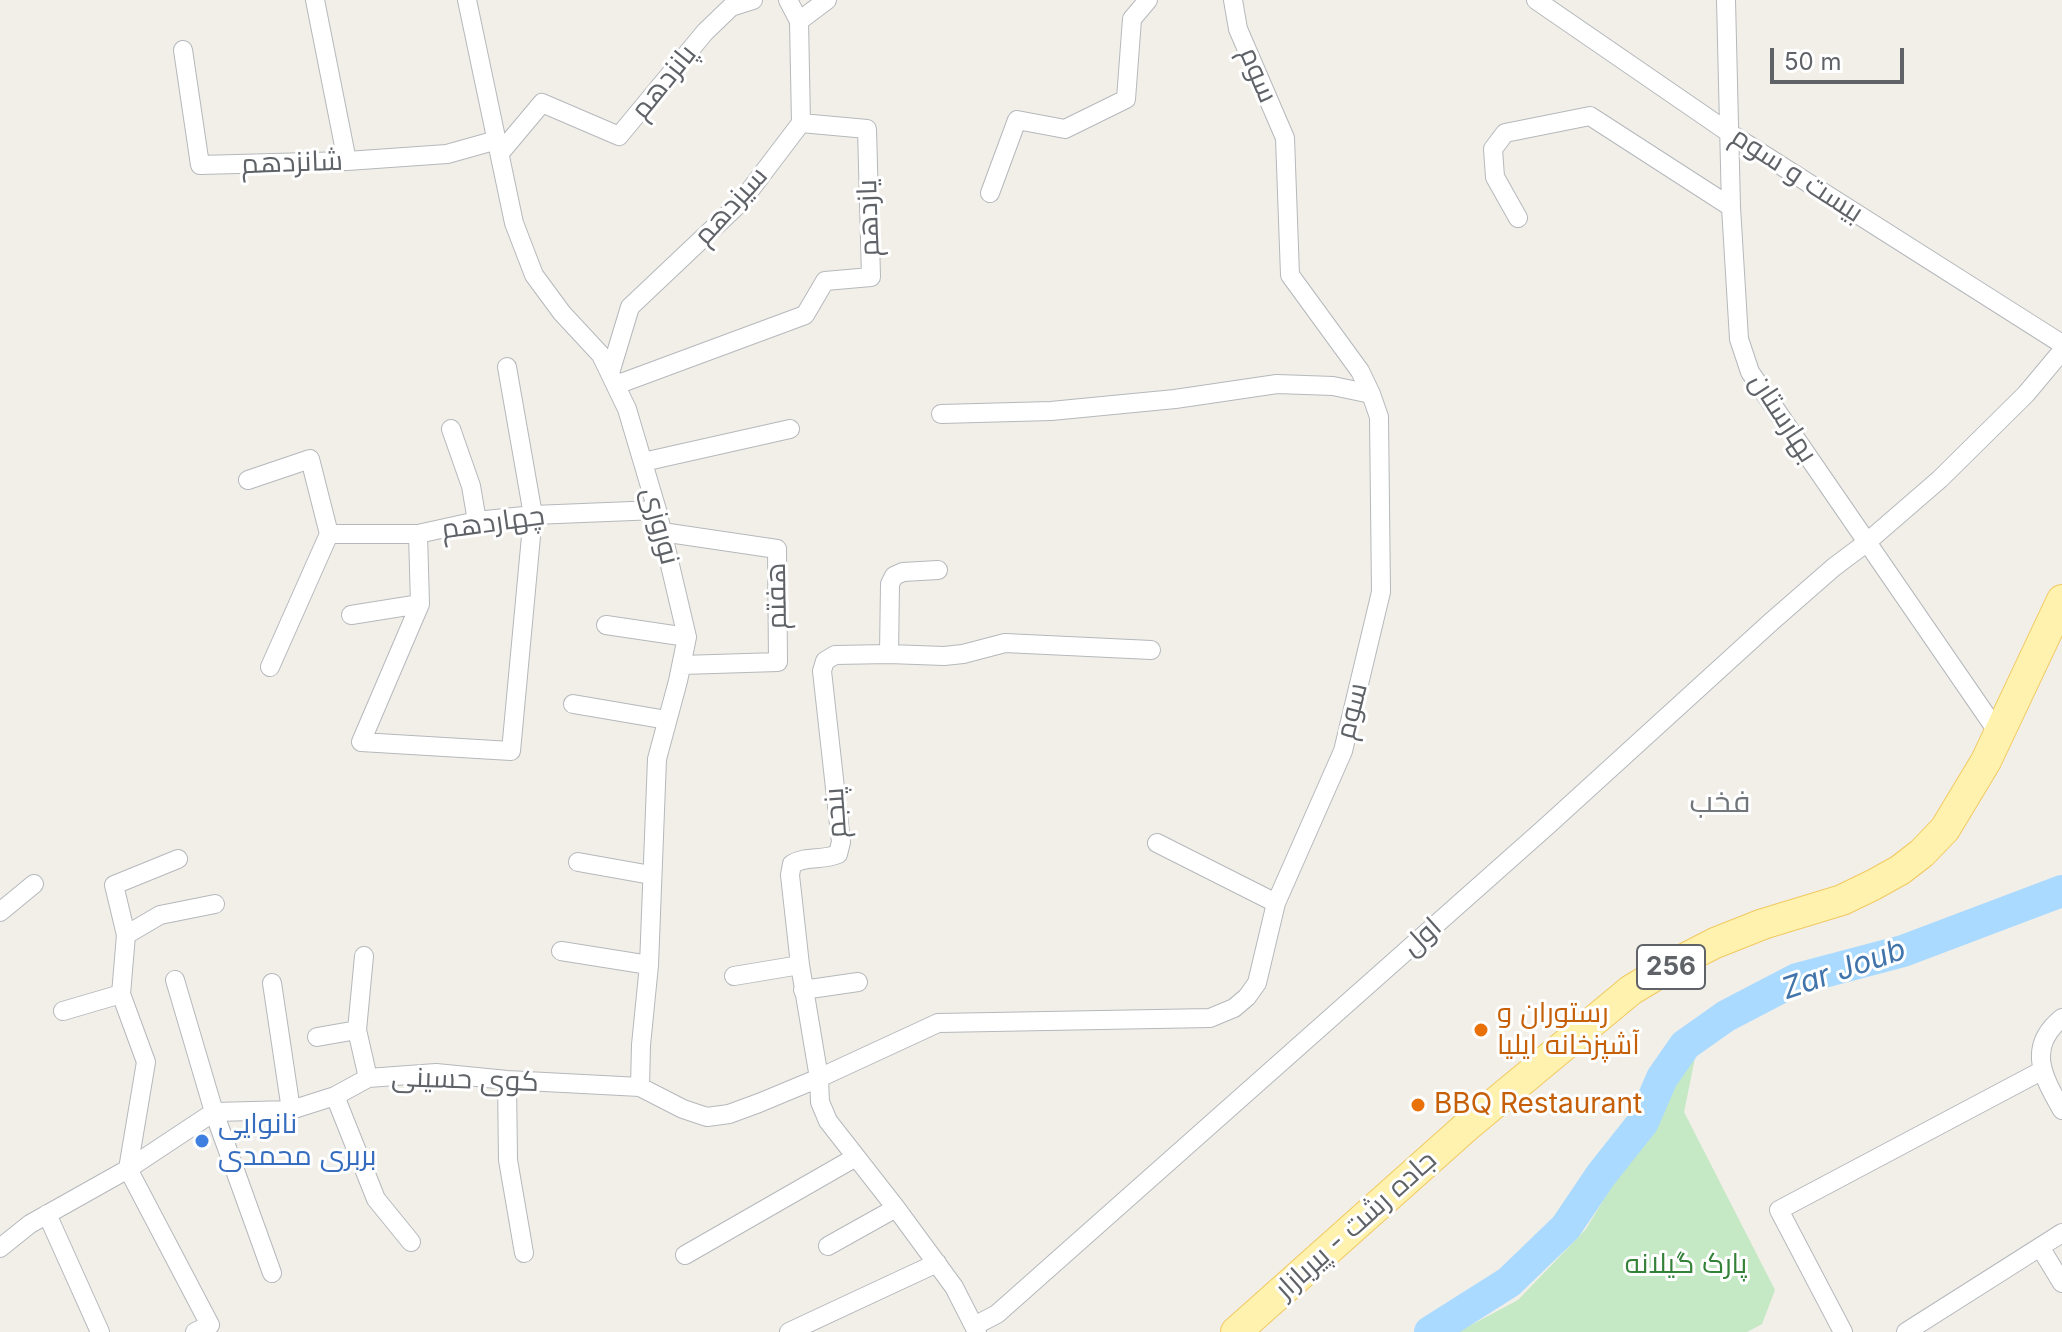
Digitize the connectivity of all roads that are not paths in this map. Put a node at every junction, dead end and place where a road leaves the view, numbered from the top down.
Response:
1 (315, 0) edge
2 (467, 0) edge
3 (753, 0) edge
4 (788, 0) edge
5 (827, 0) edge
6 (1148, 0) edge
7 (1536, 0) edge
8 (1726, 0) edge
9 (1230, 1) edge
10 (799, 21) junction
11 (183, 50) dead end
12 (801, 123) junction
13 (1728, 132) junction
14 (499, 147) junction
15 (347, 161) junction
16 (990, 193) dead end
17 (1731, 207) junction
18 (1518, 218) dead end
19 (2062, 344) edge
20 (2062, 351) edge
21 (507, 367) dead end
22 (613, 379) junction
23 (1371, 394) junction
24 (941, 414) dead end
25 (451, 429) dead end
26 (790, 429) dead end
27 (643, 462) junction
28 (248, 480) dead end
29 (657, 510) junction
30 (533, 515) junction
31 (477, 521) junction
32 (662, 532) junction
33 (329, 534) junction
34 (418, 534) junction
35 (1866, 543) junction
36 (938, 570) dead end
37 (2062, 600) edge
38 (420, 604) junction
39 (351, 615) dead end
40 (606, 625) dead end
41 (687, 637) junction
42 (1151, 650) dead end
43 (889, 654) junction
44 (682, 665) junction
45 (270, 667) dead end
46 (573, 704) dead end
47 (667, 720) junction
48 (1999, 734) junction
49 (1157, 843) dead end
50 (178, 859) dead end
51 (578, 862) dead end
52 (651, 875) junction
53 (34, 884) dead end
54 (1276, 903) junction
55 (215, 904) dead end
56 (0, 912) edge
57 (126, 935) junction
58 (561, 951) dead end
59 (364, 956) dead end
60 (649, 965) junction
61 (800, 965) junction
62 (734, 976) dead end
63 (175, 980) dead end
64 (858, 982) dead end
65 (272, 983) dead end
66 (803, 990) junction
67 (121, 994) junction
68 (63, 1011) dead end
69 (2062, 1018) edge
70 (357, 1030) junction
71 (317, 1037) dead end
72 (2043, 1070) junction
73 (368, 1078) junction
74 (819, 1078) junction
75 (507, 1080) junction
76 (640, 1087) junction
77 (335, 1096) junction
78 (291, 1110) junction
79 (2062, 1110) edge
80 (214, 1112) junction
81 (856, 1157) junction
82 (128, 1169) junction
83 (896, 1208) junction
84 (47, 1214) junction
85 (2062, 1233) edge
86 (411, 1242) dead end
87 (828, 1246) dead end
88 (2040, 1247) junction
89 (0, 1248) edge
90 (524, 1253) dead end
91 (685, 1255) dead end
92 (937, 1263) junction
93 (272, 1273) dead end
94 (2062, 1283) edge
95 (976, 1329) edge
96 (100, 1332) edge
97 (195, 1332) edge
98 (789, 1332) edge
99 (1236, 1332) edge
100 (1843, 1332) edge
101 (1906, 1332) edge

1 - 15 street
2 - 14 street, نوروزی
3 - 14 street, پانزدهم
4 - 10 street
5 - 10 street
6 - 16 street
7 - 13 street, بیست و سوم
8 - 13 street, بهارستان
9 - 23 street, سوم
10 - 12 street
11 - 15 street, شانزدهم
12 - 22 street, سیزدهم
12 - 22 street, یازدهم
13 - 17 street, بهارستان
13 - 19 street, بیست و سوم
14 - 15 street, شانزدهم
14 - 22 street, نوروزی
17 - 18 street
17 - 35 street, بهارستان
20 - 35 street, اول
21 - 30 street
22 - 27 street, نوروزی
23 - 24 street
23 - 54 street, سوم
25 - 31 street
26 - 27 street
27 - 29 street, نوروزی
28 - 33 street
29 - 30 street, چهاردهم
29 - 32 street, نوروزی
30 - 31 street, چهاردهم
30 - 38 street
31 - 34 street, چهاردهم
32 - 41 street, نوروزی
32 - 44 street, هفتم
33 - 34 street, چهاردهم
33 - 45 street
34 - 38 street
35 - 48 street, بهارستان
35 - 95 street, اول
36 - 43 street
37 - 48 main road, جاده رشت - پیربازار / 256
38 - 39 street
40 - 41 street
41 - 44 street, نوروزی
42 - 43 street
43 - 61 street, پنجم
44 - 47 street, نوروزی
46 - 47 street
47 - 52 street, نوروزی
48 - 99 main road, جاده رشت - پیربازار / 256
49 - 54 street
50 - 57 street
51 - 52 street
52 - 60 street, نوروزی
53 - 56 street
54 - 74 street, سوم
55 - 57 street
57 - 67 street
58 - 60 street
59 - 70 street
60 - 76 street, نوروزی
61 - 62 street
61 - 66 street, پنجم
63 - 80 street
64 - 66 street
65 - 78 street
66 - 74 street, پنجم
67 - 68 street
67 - 82 street
69 - 72 street
70 - 71 street
70 - 73 street
72 - 79 street
72 - 100 street
73 - 75 street, کوی حسینی
73 - 77 street, کوی حسینی
74 - 76 street, سوم
74 - 81 street
75 - 76 street, کوی حسینی
75 - 90 street
77 - 78 street, کوی حسینی
77 - 86 street
78 - 80 street, کوی حسینی
80 - 82 street
80 - 93 street
81 - 83 street
81 - 91 street
82 - 84 street
82 - 97 street
83 - 87 street
83 - 92 street
84 - 89 street
84 - 96 street
85 - 88 street
88 - 94 street
88 - 101 street
92 - 95 street
92 - 98 street

